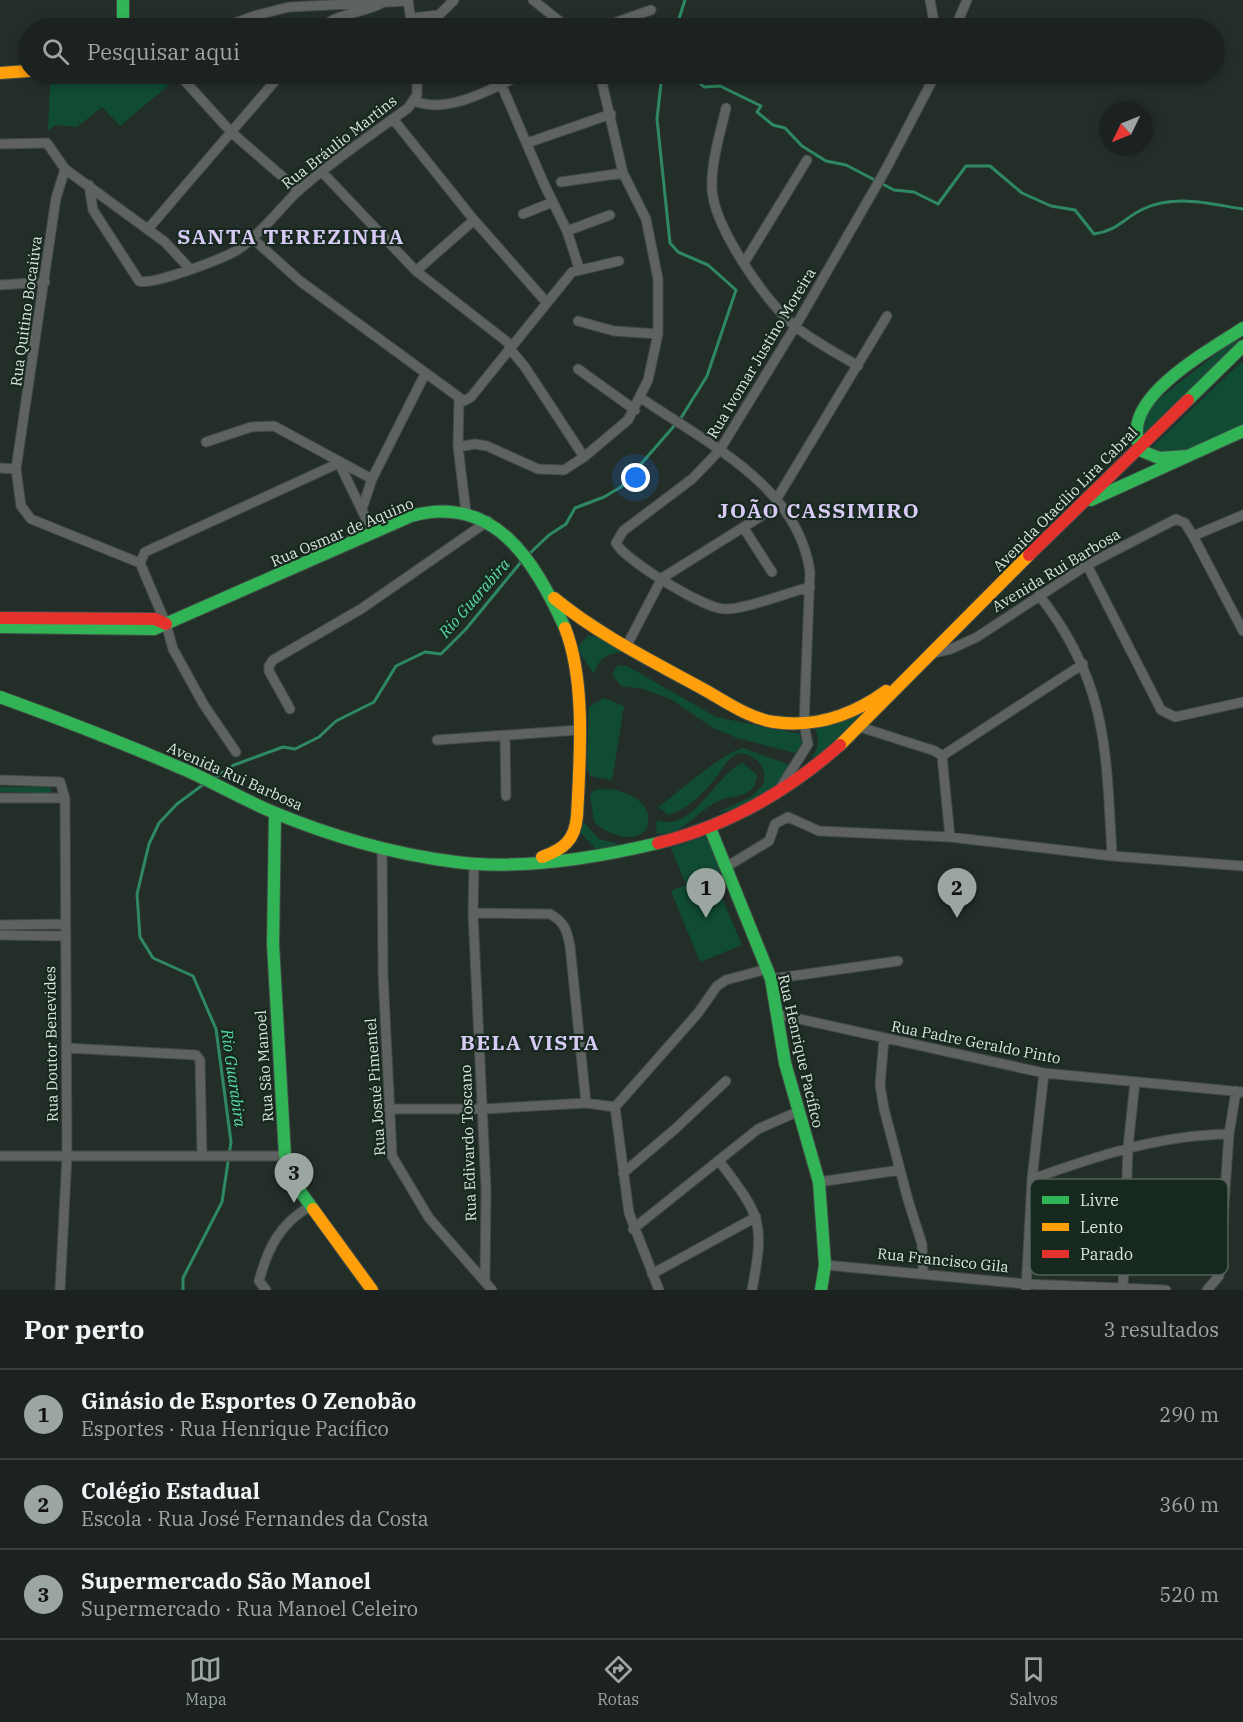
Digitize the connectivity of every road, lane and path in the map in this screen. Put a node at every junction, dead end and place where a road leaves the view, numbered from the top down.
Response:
1 (123, 0) edge
2 (454, 0) edge
3 (533, 0) edge
4 (930, 0) edge
5 (967, 0) edge
6 (408, 1) edge
7 (384, 2) junction
8 (651, 10) dead end
9 (123, 18) edge
10 (252, 18) edge
11 (340, 18) edge
12 (410, 18) edge
13 (428, 18) edge
14 (556, 18) edge
15 (628, 18) edge
16 (933, 18) edge
17 (959, 18) edge
18 (18, 72) edge
19 (0, 73) edge
20 (188, 84) edge
21 (272, 84) edge
22 (417, 84) edge
23 (501, 84) joint
24 (603, 84) edge
25 (928, 84) edge
26 (415, 101) junction
27 (726, 108) dead end
28 (611, 114) junction
29 (393, 119) junction
30 (231, 132) junction
31 (527, 143) junction
32 (0, 144) edge
33 (807, 160) dead end
34 (65, 169) junction
35 (322, 172) junction
36 (623, 173) junction
37 (561, 182) dead end
38 (89, 185) junction
39 (299, 191) junction
40 (553, 202) junction
41 (522, 214) dead end
42 (610, 215) dead end
43 (474, 220) junction
44 (148, 229) junction
45 (567, 231) junction
46 (251, 237) junction
47 (619, 261) dead end
48 (744, 263) junction
49 (189, 268) junction
50 (579, 268) junction
51 (416, 271) junction
52 (45, 282) junction
53 (0, 285) edge
54 (547, 303) junction
55 (887, 316) dead end
56 (579, 321) dead end
57 (795, 327) junction
58 (1243, 328) edge
59 (658, 334) junction
60 (1243, 346) edge
61 (510, 347) junction
62 (1238, 358) edge
63 (858, 366) junction
64 (578, 369) dead end
65 (425, 374) junction
66 (641, 398) junction
67 (461, 400) junction
68 (635, 410) junction
69 (1243, 431) edge
70 (206, 442) dead end
71 (458, 447) junction
72 (1139, 447) junction
73 (719, 452) junction
74 (1188, 456) junction
75 (584, 457) junction
76 (339, 463) junction
77 (0, 468) edge
78 (16, 469) junction
79 (372, 479) junction
80 (778, 502) junction
81 (1083, 503) junction
82 (362, 509) junction
83 (466, 512) junction
84 (1243, 515) edge
85 (488, 521) junction
86 (743, 527) junction
87 (373, 533) junction
88 (1193, 536) junction
89 (140, 563) junction
90 (1087, 565) junction
91 (772, 572) dead end
92 (662, 578) junction
93 (543, 585) junction
94 (810, 587) junction
95 (1039, 595) junction
96 (0, 618) edge
97 (166, 624) junction
98 (590, 626) junction
99 (0, 627) edge
100 (1243, 631) edge
101 (570, 640) junction
102 (626, 648) junction
103 (929, 654) junction
104 (1083, 664) junction
105 (909, 673) junction
106 (0, 697) edge
107 (1243, 702) edge
108 (290, 709) dead end
109 (804, 724) junction
110 (860, 727) junction
111 (579, 730) junction
112 (505, 737) junction
113 (437, 740) dead end
114 (237, 753) dead end
115 (942, 756) junction
116 (0, 780) edge
117 (778, 792) junction
118 (506, 796) dead end
119 (0, 798) edge
120 (65, 798) junction
121 (275, 813) junction
122 (710, 828) junction
123 (950, 837) junction
124 (382, 848) junction
125 (1112, 856) junction
126 (529, 862) junction
127 (474, 863) junction
128 (1243, 866) edge
129 (726, 867) junction
130 (473, 913) junction
131 (64, 924) junction
132 (0, 925) edge
133 (0, 935) edge
134 (64, 936) junction
135 (898, 961) dead end
136 (769, 974) junction
137 (777, 1014) junction
138 (884, 1040) junction
139 (67, 1048) junction
140 (1044, 1073) junction
141 (726, 1081) dead end
142 (1135, 1082) junction
143 (1240, 1091) edge
144 (586, 1104) junction
145 (615, 1107) junction
146 (389, 1109) junction
147 (484, 1109) junction
148 (797, 1112) junction
149 (1229, 1134) junction
150 (1128, 1147) junction
151 (202, 1155) junction
152 (0, 1156) edge
153 (67, 1156) junction
154 (285, 1156) junction
155 (720, 1162) junction
156 (900, 1170) junction
157 (623, 1173) junction
158 (1032, 1179) joint
159 (1127, 1179) edge
160 (1226, 1179) edge
161 (819, 1182) junction
162 (310, 1206) junction
163 (1030, 1215) edge
164 (756, 1217) junction
165 (633, 1229) junction
166 (825, 1265) junction
167 (922, 1273) junction
168 (652, 1274) junction
169 (1123, 1275) edge
170 (1219, 1275) edge
171 (485, 1279) junction
172 (257, 1285) edge
173 (1026, 1287) edge
174 (1123, 1287) junction
175 (60, 1290) edge
176 (266, 1290) edge
177 (372, 1290) edge
178 (492, 1290) edge
179 (659, 1290) edge
180 (752, 1290) edge
181 (821, 1290) edge
182 (1166, 1290) edge
183 (1207, 1290) edge

1 - 9 main road
2 - 13 street
3 - 14 street
4 - 16 street
5 - 17 street
6 - 7 street
6 - 12 street
7 - 10 street
7 - 11 street
8 - 15 street
18 - 19 main road
20 - 30 street
21 - 30 street
22 - 26 street
23 - 26 street, Rua Bráulio Martins
23 - 31 street
24 - 28 street
25 - 57 street, Rua Ivomar Justino Moreira
26 - 29 street, Rua Bráulio Martins
27 - 48 street
28 - 31 street
28 - 36 street
29 - 35 street, Rua Bráulio Martins
29 - 43 street
30 - 39 street
30 - 44 street
31 - 40 street
32 - 34 street
33 - 48 street
34 - 38 street
34 - 52 street, Rua Quitino Bocaiúva
35 - 39 street, Rua Bráulio Martins
35 - 51 street
36 - 37 street
36 - 59 street
38 - 44 street
38 - 49 street, Rua Bráulio Martins
39 - 46 street, Rua Bráulio Martins
40 - 41 street
40 - 45 street
42 - 45 street
43 - 51 street
43 - 54 street
44 - 49 street
45 - 50 street
46 - 49 street, Rua Bráulio Martins
46 - 65 street
47 - 50 street
48 - 57 street
50 - 54 street
51 - 61 street
52 - 53 street
52 - 78 street, Rua Quitino Bocaiúva
54 - 61 street
55 - 63 street
56 - 59 street
57 - 63 street
57 - 73 street, Rua Ivomar Justino Moreira
58 - 72 main road
59 - 66 street
60 - 62 main road, Avenida Otacílio Lira Cabral
61 - 67 street
61 - 75 street
62 - 72 main road, Avenida Otacílio Lira Cabral
63 - 80 street
64 - 68 street
65 - 67 street
65 - 79 street
66 - 68 street
66 - 73 street
67 - 71 street
68 - 75 street
69 - 74 main road
70 - 76 street
71 - 75 street
71 - 83 street
72 - 74 main road
72 - 81 main road, Avenida Otacílio Lira Cabral
73 - 80 street
73 - 92 street, Rua Ivomar Justino Moreira
74 - 81 main road
76 - 79 street
76 - 82 street
76 - 89 street
77 - 78 street
78 - 89 street, Rua Quitino Bocaiúva
79 - 82 street
80 - 86 street
80 - 94 street
81 - 103 main road, Avenida Otacílio Lira Cabral
82 - 87 street
83 - 85 main road, Rua Osmar de Aquino
83 - 87 main road, Rua Osmar de Aquino
84 - 88 street
85 - 93 main road, Rua Osmar de Aquino
85 - 108 street
86 - 91 street
86 - 92 street
87 - 97 main road, Rua Osmar de Aquino
88 - 90 street, Avenida Rui Barbosa
88 - 100 street
89 - 97 street
90 - 95 street, Avenida Rui Barbosa
90 - 107 street
92 - 94 street
92 - 102 street
93 - 98 main road, Rua Osmar de Aquino
93 - 101 main road, Rua Osmar de Aquino
94 - 109 street
95 - 103 street, Avenida Rui Barbosa
95 - 104 street
96 - 97 main road
97 - 99 main road, Rua Osmar de Aquino
97 - 114 street
98 - 101 main road
98 - 102 main road, Rua Osmar de Aquino
101 - 111 main road, Rua Osmar de Aquino
102 - 109 main road, Rua Osmar de Aquino
103 - 105 main road, Avenida Otacílio Lira Cabral
104 - 115 street
104 - 125 street
105 - 109 main road, Avenida Otacílio Lira Cabral
105 - 110 main road, Avenida Otacílio Lira Cabral
106 - 121 main road, Avenida Rui Barbosa
109 - 117 street
110 - 115 street
110 - 117 main road, Avenida Rui Barbosa
111 - 112 street
111 - 126 main road, Rua Osmar de Aquino
112 - 113 street
112 - 118 street
115 - 123 street
116 - 120 street
117 - 122 main road, Avenida Rui Barbosa
119 - 120 street
120 - 131 street, Rua Doutor Benevides
121 - 124 main road, Avenida Rui Barbosa
121 - 154 main road, Rua São Manoel
122 - 126 main road, Avenida Rui Barbosa
122 - 129 main road, Rua Henrique Pacífico
123 - 125 street
123 - 129 street
124 - 127 main road, Avenida Rui Barbosa
124 - 146 street, Rua Josué Pimentel
125 - 128 street
126 - 127 main road, Avenida Rui Barbosa
127 - 130 street, Rua Edivardo Toscano
129 - 136 main road, Rua Henrique Pacífico
130 - 144 street
130 - 147 street, Rua Edivardo Toscano
131 - 132 street
131 - 134 street, Rua Doutor Benevides
133 - 134 street
134 - 139 street, Rua Doutor Benevides
135 - 136 street
136 - 137 main road, Rua Henrique Pacífico
136 - 145 street
137 - 138 street, Rua Padre Geraldo Pinto
137 - 148 main road, Rua Henrique Pacífico
138 - 140 street, Rua Padre Geraldo Pinto
138 - 156 street
139 - 151 street
139 - 153 street, Rua Doutor Benevides
140 - 142 street, Rua Padre Geraldo Pinto
140 - 158 street
141 - 157 street
142 - 143 street, Rua Padre Geraldo Pinto
142 - 150 street
143 - 149 street
144 - 145 street
144 - 147 street
145 - 157 street
146 - 147 street
146 - 171 street, Rua Josué Pimentel
147 - 171 street, Rua Edivardo Toscano
148 - 155 street
148 - 161 main road, Rua Henrique Pacífico
149 - 150 street
149 - 160 street
150 - 158 street
150 - 159 street
151 - 153 street
151 - 154 street
152 - 153 street
153 - 175 street, Rua Doutor Benevides
154 - 162 main road, Rua São Manoel
155 - 164 street
155 - 165 street
156 - 161 street
156 - 167 street
157 - 165 street
161 - 166 main road, Rua Henrique Pacífico
162 - 172 street
162 - 177 main road, Rua São Manoel
163 - 173 street
164 - 168 street
164 - 180 street
165 - 168 street
166 - 167 street, Rua Francisco Gila
166 - 181 main road, Rua Henrique Pacífico
167 - 173 street, Rua Francisco Gila
168 - 179 street
169 - 174 street
170 - 183 street
171 - 178 street, Rua Josué Pimentel
172 - 176 street
173 - 174 street, Rua Francisco Gila
174 - 182 street, Rua Francisco Gila

